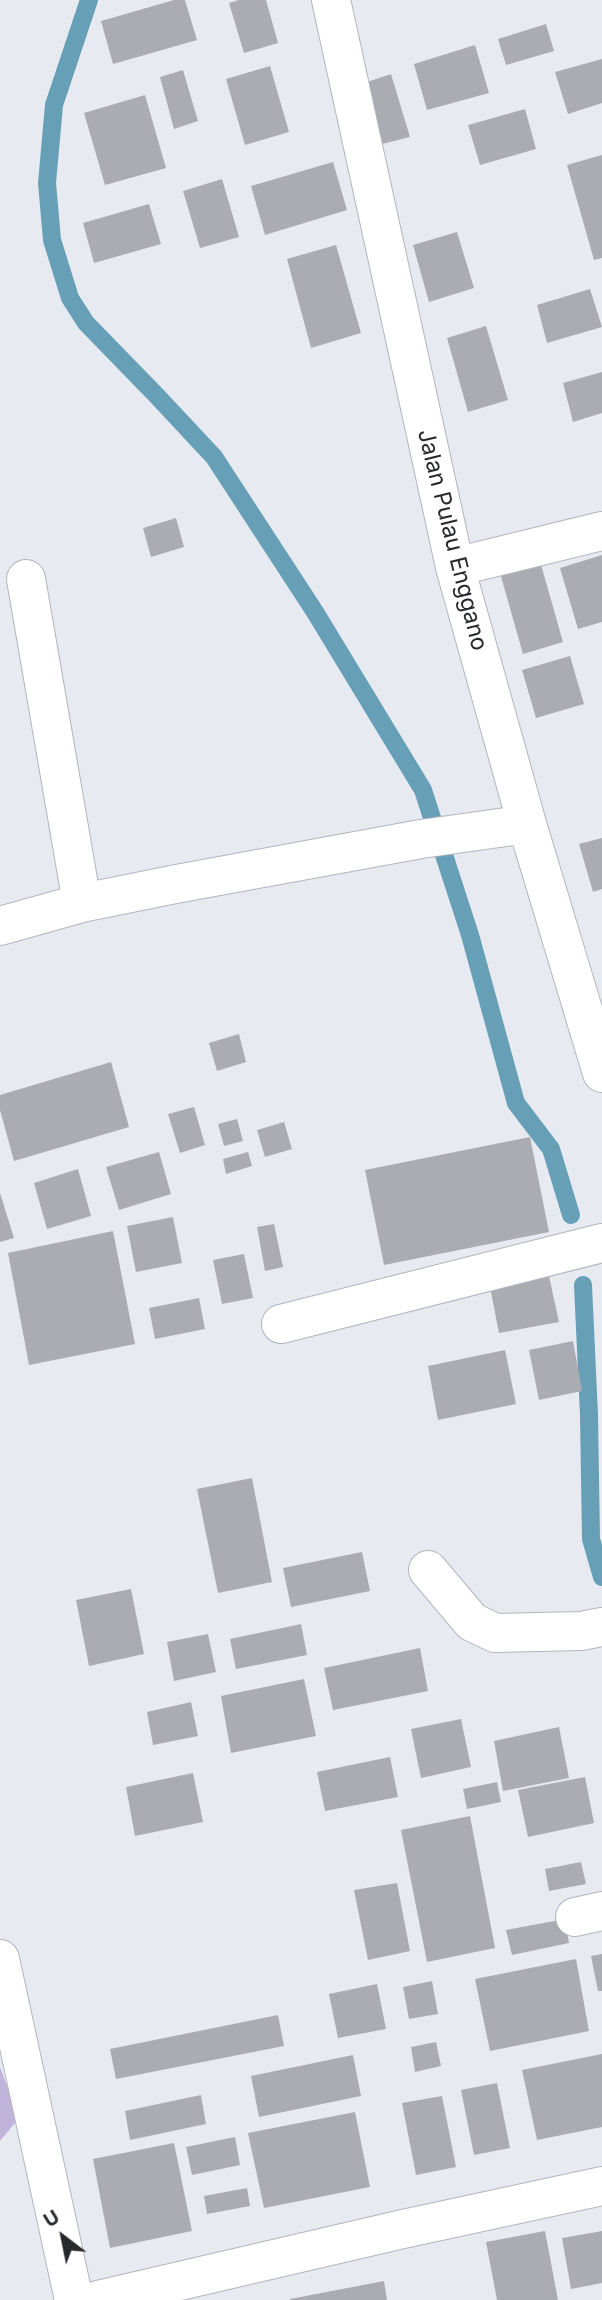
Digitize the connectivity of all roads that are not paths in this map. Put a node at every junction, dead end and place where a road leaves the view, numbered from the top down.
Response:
1 (331, 0) edge
2 (602, 531) edge
3 (455, 566) junction
4 (26, 579) dead end
5 (527, 824) junction
6 (82, 903) junction
7 (0, 926) edge
8 (602, 1073) edge
9 (602, 1243) edge
10 (281, 1324) dead end
11 (428, 1570) dead end
12 (592, 1629) edge
13 (0, 1959) edge
14 (602, 2186) edge
15 (230, 2286) edge
16 (74, 2300) edge
17 (98, 2300) edge

1 - 3 street, Jalan Pulau Enggano
2 - 3 street
3 - 5 street, Jalan Pulau Enggano
4 - 6 street
5 - 6 street
5 - 8 street, Jalan Pulau Enggano
6 - 7 street
9 - 10 street
11 - 12 street
13 - 16 street
14 - 15 street
15 - 17 street

